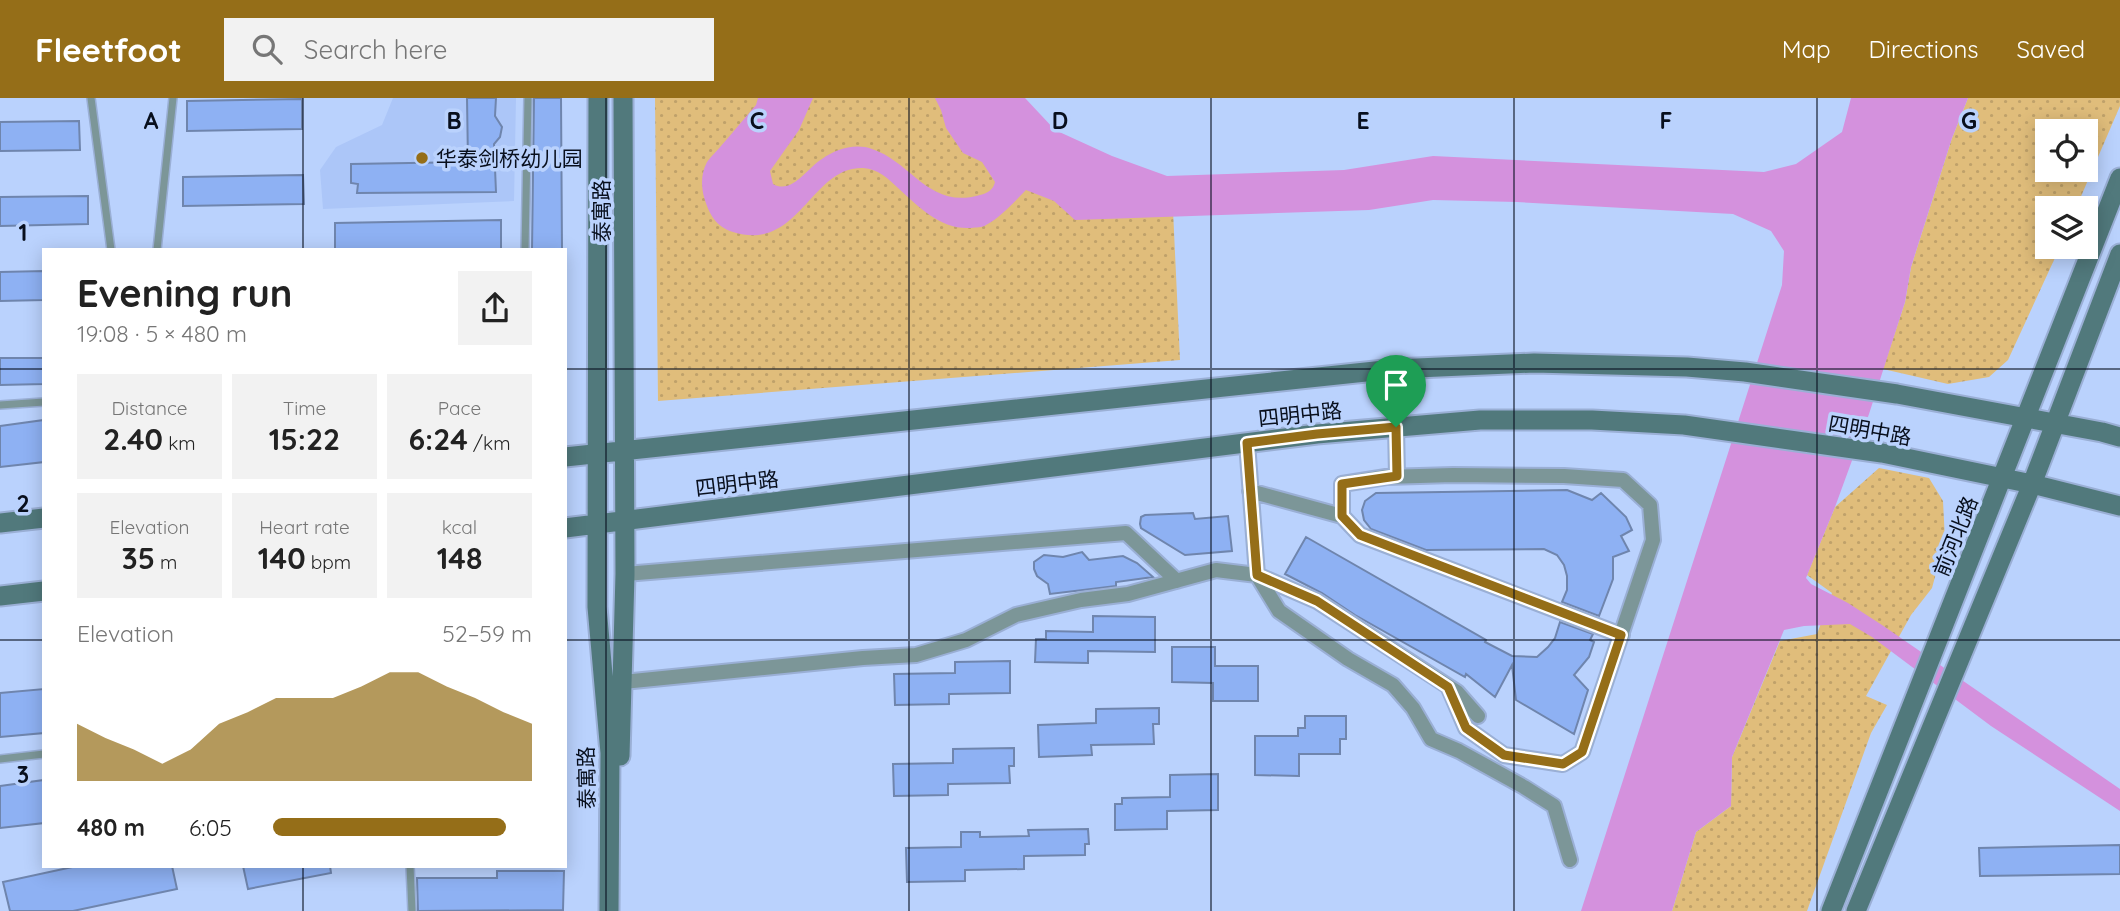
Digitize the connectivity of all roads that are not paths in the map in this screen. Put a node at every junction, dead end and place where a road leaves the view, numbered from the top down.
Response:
1 (91, 98) edge
2 (173, 98) edge
3 (528, 98) edge
4 (597, 98) edge
5 (624, 98) edge
6 (2120, 178) edge
7 (111, 248) edge
8 (157, 248) edge
9 (524, 248) edge
10 (2120, 254) edge
11 (42, 402) edge
12 (0, 405) edge
13 (2025, 419) junction
14 (2055, 424) junction
15 (1396, 427) junction
16 (2120, 437) edge
17 (1247, 443) junction
18 (625, 450) junction
19 (596, 453) junction
20 (567, 457) edge
21 (1397, 476) junction
22 (2002, 478) junction
23 (2032, 484) junction
24 (1250, 491) junction
25 (2120, 506) edge
26 (1342, 516) junction
27 (42, 518) edge
28 (625, 520) junction
29 (0, 523) edge
30 (596, 525) junction
31 (567, 528) edge
32 (625, 575) junction
33 (1257, 575) junction
34 (1177, 581) junction
35 (42, 591) edge
36 (0, 596) edge
37 (1622, 635) junction
38 (623, 682) junction
39 (1448, 687) junction
40 (1478, 716) dead end
41 (42, 754) edge
42 (0, 759) edge
43 (1570, 860) dead end
44 (410, 868) edge
45 (412, 911) edge
46 (609, 911) edge
47 (620, 911) edge
48 (1831, 911) edge
49 (1856, 911) edge

1 - 7 lane
2 - 8 lane
3 - 9 lane
4 - 19 main road, 泰寓路
5 - 18 main road, 泰寓路
6 - 13 main road, 前河北路
10 - 14 main road
11 - 12 lane
13 - 14 main road, 四明中路
13 - 18 main road, 四明中路
13 - 22 main road, 前河北路
14 - 16 main road, 四明中路
14 - 23 main road
15 - 17 main road, 四明中路
15 - 21 street
15 - 22 main road, 四明中路
17 - 24 street
17 - 28 main road, 四明中路
18 - 19 main road, 四明中路
18 - 28 main road, 泰寓路
19 - 20 main road, 四明中路
19 - 30 main road, 泰寓路
21 - 26 street
21 - 37 street
22 - 23 main road, 四明中路
22 - 48 main road, 前河北路
23 - 25 main road, 四明中路
23 - 49 main road
24 - 26 street
24 - 33 street
26 - 37 street
27 - 29 main road
28 - 30 main road, 四明中路
28 - 32 main road, 泰寓路
30 - 31 main road, 四明中路
30 - 46 main road, 泰寓路
32 - 34 street
32 - 38 main road, 泰寓路
33 - 34 street
33 - 39 street
33 - 43 street
34 - 38 street
35 - 36 main road
37 - 39 street
38 - 47 main road, 泰寓路
39 - 40 street
41 - 42 lane
44 - 45 lane

